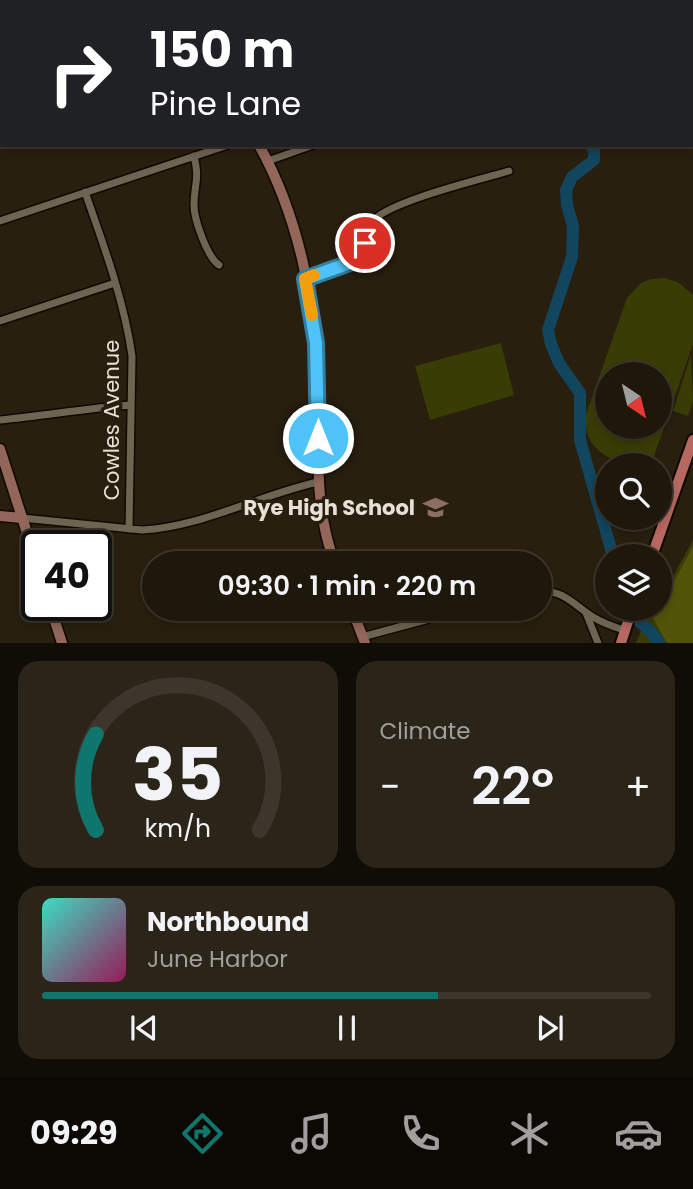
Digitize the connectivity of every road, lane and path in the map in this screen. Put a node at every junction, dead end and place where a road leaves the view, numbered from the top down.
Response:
1 (222, 147) edge
2 (260, 147) edge
3 (307, 147) edge
4 (194, 156) junction
5 (268, 161) junction
6 (509, 171) dead end
7 (85, 192) junction
8 (0, 221) edge
9 (219, 265) dead end
10 (305, 279) junction
11 (115, 283) junction
12 (0, 321) edge
13 (131, 405) junction
14 (0, 420) edge
15 (693, 440) edge
16 (0, 449) edge
17 (318, 482) junction
18 (0, 516) edge
19 (22, 518) junction
20 (129, 529) junction
21 (26, 530) edge
22 (656, 544) edge
23 (331, 551) edge
24 (552, 592) edge
25 (586, 612) junction
26 (55, 621) edge
27 (357, 621) edge
28 (427, 621) edge
29 (627, 621) edge
30 (624, 630) junction
31 (364, 640) edge
32 (62, 643) edge
33 (598, 643) edge
34 (621, 643) edge

1 - 4 street
2 - 5 street
3 - 5 street
4 - 7 street
4 - 9 street
5 - 10 street
6 - 10 street
7 - 8 street
7 - 11 street, Cowles Avenue
10 - 17 street
11 - 12 street
11 - 13 street, Cowles Avenue
13 - 14 street
13 - 20 street, Cowles Avenue
15 - 22 main road
16 - 19 street
17 - 20 street
17 - 23 street
18 - 19 street
19 - 20 street
19 - 21 street
24 - 25 street
25 - 30 street
25 - 33 street
26 - 32 street
27 - 31 street
28 - 31 street
29 - 30 main road
30 - 34 main road

